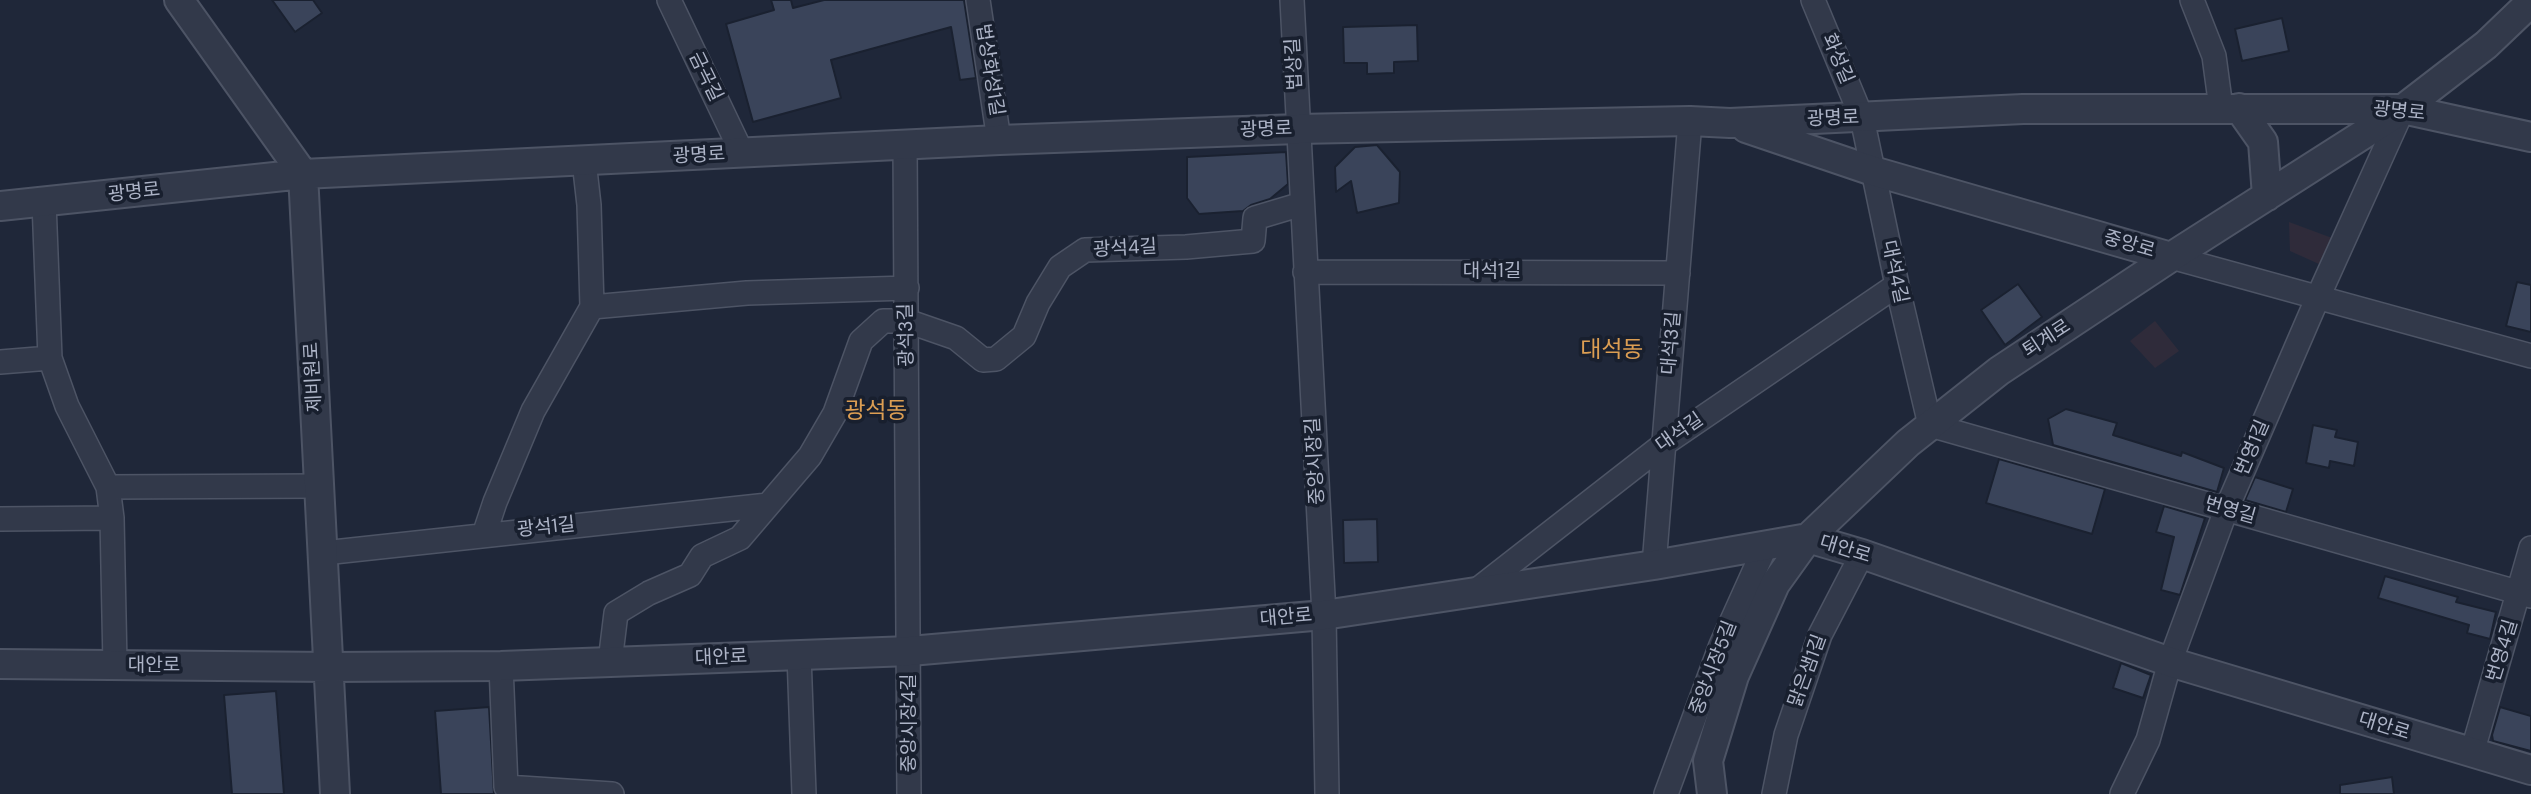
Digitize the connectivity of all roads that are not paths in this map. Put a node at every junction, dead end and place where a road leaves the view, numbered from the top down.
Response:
1 (179, 0) edge
2 (668, 0) edge
3 (978, 0) edge
4 (1292, 0) edge
5 (1813, 0) edge
6 (2192, 0) edge
7 (2531, 2) edge
8 (2230, 108) junction
9 (2403, 109) junction
10 (1862, 118) junction
11 (1690, 121) junction
12 (1730, 122) junction
13 (1298, 129) junction
14 (2531, 137) edge
15 (999, 140) junction
16 (905, 144) junction
17 (742, 153) junction
18 (584, 161) junction
19 (1873, 171) junction
20 (303, 174) junction
21 (2267, 196) junction
22 (44, 202) junction
23 (1302, 204) junction
24 (0, 206) edge
25 (2171, 257) junction
26 (1305, 272) junction
27 (1678, 273) junction
28 (1897, 285) junction
29 (907, 288) junction
30 (2318, 297) junction
31 (592, 307) junction
32 (907, 321) junction
33 (2531, 356) edge
34 (50, 358) junction
35 (0, 362) edge
36 (1930, 425) junction
37 (1664, 444) junction
38 (320, 486) junction
39 (108, 487) junction
40 (768, 505) junction
41 (2226, 510) junction
42 (112, 518) junction
43 (0, 519) edge
44 (484, 535) junction
45 (1808, 538) junction
46 (1766, 545) junction
47 (2531, 548) edge
48 (324, 553) junction
49 (1861, 554) junction
50 (1654, 565) junction
51 (1473, 593) junction
52 (2525, 595) edge
53 (1324, 615) junction
54 (910, 651) junction
55 (799, 655) junction
56 (610, 662) junction
57 (2170, 663) junction
58 (0, 664) edge
59 (115, 665) junction
60 (501, 666) junction
61 (330, 667) junction
62 (2472, 753) junction
63 (2531, 770) edge
64 (335, 794) edge
65 (612, 794) edge
66 (804, 794) edge
67 (909, 794) edge
68 (1327, 794) edge
69 (1666, 794) edge
70 (1712, 794) edge
71 (1774, 794) edge
72 (2122, 794) edge

1 - 20 street
2 - 17 street, 금곡길
3 - 15 street, 법상화성1길
4 - 13 street, 법상길
5 - 10 street, 화성길
6 - 8 street
7 - 9 street, 퇴계로
8 - 9 street, 광명로
8 - 10 street, 광명로
8 - 21 street
9 - 14 street, 광명로
9 - 21 street, 퇴계로
9 - 30 street, 번영1길
10 - 12 street, 광명로
10 - 19 street, 대석4길
11 - 12 street, 광명로
11 - 13 street, 광명로
11 - 27 street, 대석3길
12 - 19 street, 중앙로
13 - 15 street, 광명로
13 - 23 street, 중앙시장길
15 - 16 street, 광명로
16 - 17 street, 광명로
16 - 29 street, 광석3길
17 - 18 street, 광명로
18 - 20 street, 광명로
18 - 31 street
19 - 25 street, 중앙로
19 - 28 street, 대석4길
20 - 22 street, 광명로
20 - 38 street, 제비원로
21 - 25 street, 퇴계로
22 - 24 street, 광명로
22 - 34 street
23 - 26 street, 중앙시장길
23 - 32 street, 광석4길
25 - 30 street, 중앙로
25 - 36 street, 퇴계로
26 - 27 street, 대석1길
26 - 53 street, 중앙시장길
27 - 37 street, 대석3길
28 - 36 street, 대석4길
28 - 37 street, 대석길
29 - 31 street
29 - 32 street, 광석3길
30 - 33 street, 중앙로
30 - 41 street, 번영1길
31 - 44 street
32 - 40 street
32 - 54 street, 광석3길
34 - 35 street
34 - 39 street
36 - 41 street, 번영길
36 - 45 street, 퇴계로
37 - 50 street, 대석3길
37 - 51 street, 대석길
38 - 39 street
38 - 48 street, 제비원로
39 - 42 street
40 - 44 street, 광석1길
40 - 56 street
41 - 52 street, 번영길
41 - 57 street, 번영1길
42 - 43 street
42 - 59 street
44 - 48 street, 광석1길
45 - 46 street, 대안로
45 - 49 street, 대안로
45 - 70 street, 퇴계로
46 - 50 street, 대안로
46 - 69 street, 중앙시장5길
47 - 52 street, 번영4길
48 - 61 street, 제비원로
49 - 57 street, 대안로
49 - 71 street, 맑은샘1길
50 - 51 street, 대안로
51 - 53 street, 대안로
52 - 62 street, 번영4길
53 - 54 street, 대안로
53 - 68 street, 중앙시장길
54 - 55 street, 대안로
54 - 67 street, 중앙시장4길
55 - 56 street, 대안로
55 - 66 street
56 - 60 street, 대안로
57 - 62 street, 대안로
57 - 72 street, 번영1길
58 - 59 street, 대안로
59 - 61 street, 대안로
60 - 61 street, 대안로
60 - 65 street
61 - 64 street, 제비원로
62 - 63 street, 대안로

